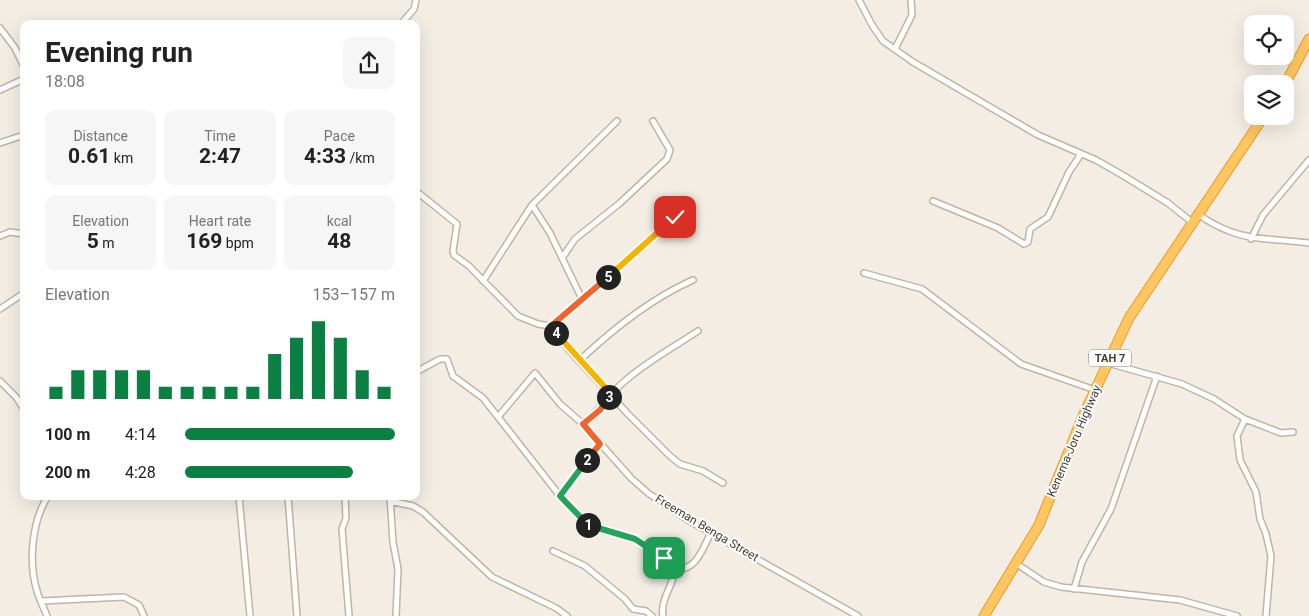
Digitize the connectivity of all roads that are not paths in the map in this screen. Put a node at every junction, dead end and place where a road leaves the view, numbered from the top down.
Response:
1 (416, 0) edge
2 (859, 0) edge
3 (910, 0) edge
4 (404, 20) edge
5 (0, 28) edge
6 (2, 35) edge
7 (1309, 39) edge
8 (895, 49) junction
9 (20, 59) edge
10 (1290, 75) edge
11 (20, 81) edge
12 (0, 90) edge
13 (617, 121) dead end
14 (653, 121) dead end
15 (1258, 125) edge
16 (20, 136) edge
17 (0, 143) edge
18 (1081, 154) junction
19 (1309, 160) edge
20 (420, 194) edge
21 (933, 201) dead end
22 (532, 205) junction
23 (675, 217) dead end
24 (1196, 219) junction
25 (20, 233) edge
26 (0, 236) edge
27 (1251, 239) junction
28 (1309, 243) edge
29 (562, 258) junction
30 (864, 273) dead end
31 (693, 280) dead end
32 (483, 281) junction
33 (20, 296) edge
34 (582, 299) junction
35 (0, 309) edge
36 (551, 326) junction
37 (698, 331) dead end
38 (580, 360) junction
39 (1108, 363) junction
40 (420, 370) edge
41 (1157, 376) junction
42 (0, 381) edge
43 (1095, 390) junction
44 (610, 394) junction
45 (20, 403) edge
46 (498, 417) junction
47 (1245, 419) junction
48 (583, 424) junction
49 (1293, 432) dead end
50 (600, 444) junction
51 (723, 484) dead end
52 (560, 496) junction
53 (46, 500) edge
54 (239, 500) edge
55 (288, 500) edge
56 (345, 500) edge
57 (390, 500) edge
58 (393, 500) edge
59 (711, 532) junction
60 (553, 551) dead end
61 (1017, 564) junction
62 (675, 569) junction
63 (1074, 589) junction
64 (41, 601) junction
65 (47, 616) edge
66 (144, 616) edge
67 (250, 616) edge
68 (297, 616) edge
69 (349, 616) edge
70 (396, 616) edge
71 (567, 616) edge
72 (652, 616) edge
73 (663, 616) edge
74 (858, 616) edge
75 (984, 616) edge
76 (1237, 616) edge
77 (1266, 616) edge

1 - 4 street
2 - 8 street
3 - 8 street
5 - 6 street
6 - 9 street
7 - 10 highway
8 - 18 street
11 - 12 street
13 - 22 street
14 - 29 street
15 - 24 highway, Kenema-Joru Highway / TAH 7
16 - 17 street
18 - 21 street
18 - 24 street
19 - 27 street
20 - 32 street
22 - 29 street
22 - 32 street
23 - 34 street
24 - 27 street
24 - 39 highway, Kenema-Joru Highway / TAH 7
25 - 26 street
27 - 28 street
29 - 34 street
30 - 43 street
31 - 38 street
32 - 36 street
33 - 35 street
34 - 36 street
36 - 38 street
37 - 44 street
38 - 44 street
39 - 41 street
39 - 43 highway, Kenema-Joru Highway / TAH 7
40 - 46 street
41 - 47 street
41 - 63 street
42 - 45 street
43 - 61 highway, Kenema-Joru Highway / TAH 7
44 - 48 street
44 - 51 street
46 - 48 street, Freeman Benga Street
46 - 52 street
47 - 49 street
47 - 77 street
48 - 50 street, Freeman Benga Street
50 - 52 street
50 - 59 street, Freeman Benga Street
52 - 62 street
53 - 64 street
54 - 67 street
55 - 68 street
56 - 69 street
57 - 70 street
58 - 71 street
59 - 62 street
59 - 74 street, Freeman Benga Street
60 - 72 street
61 - 63 street
61 - 75 highway, Kenema-Joru Highway / TAH 7
62 - 73 street
63 - 76 street
64 - 65 street
64 - 66 street

